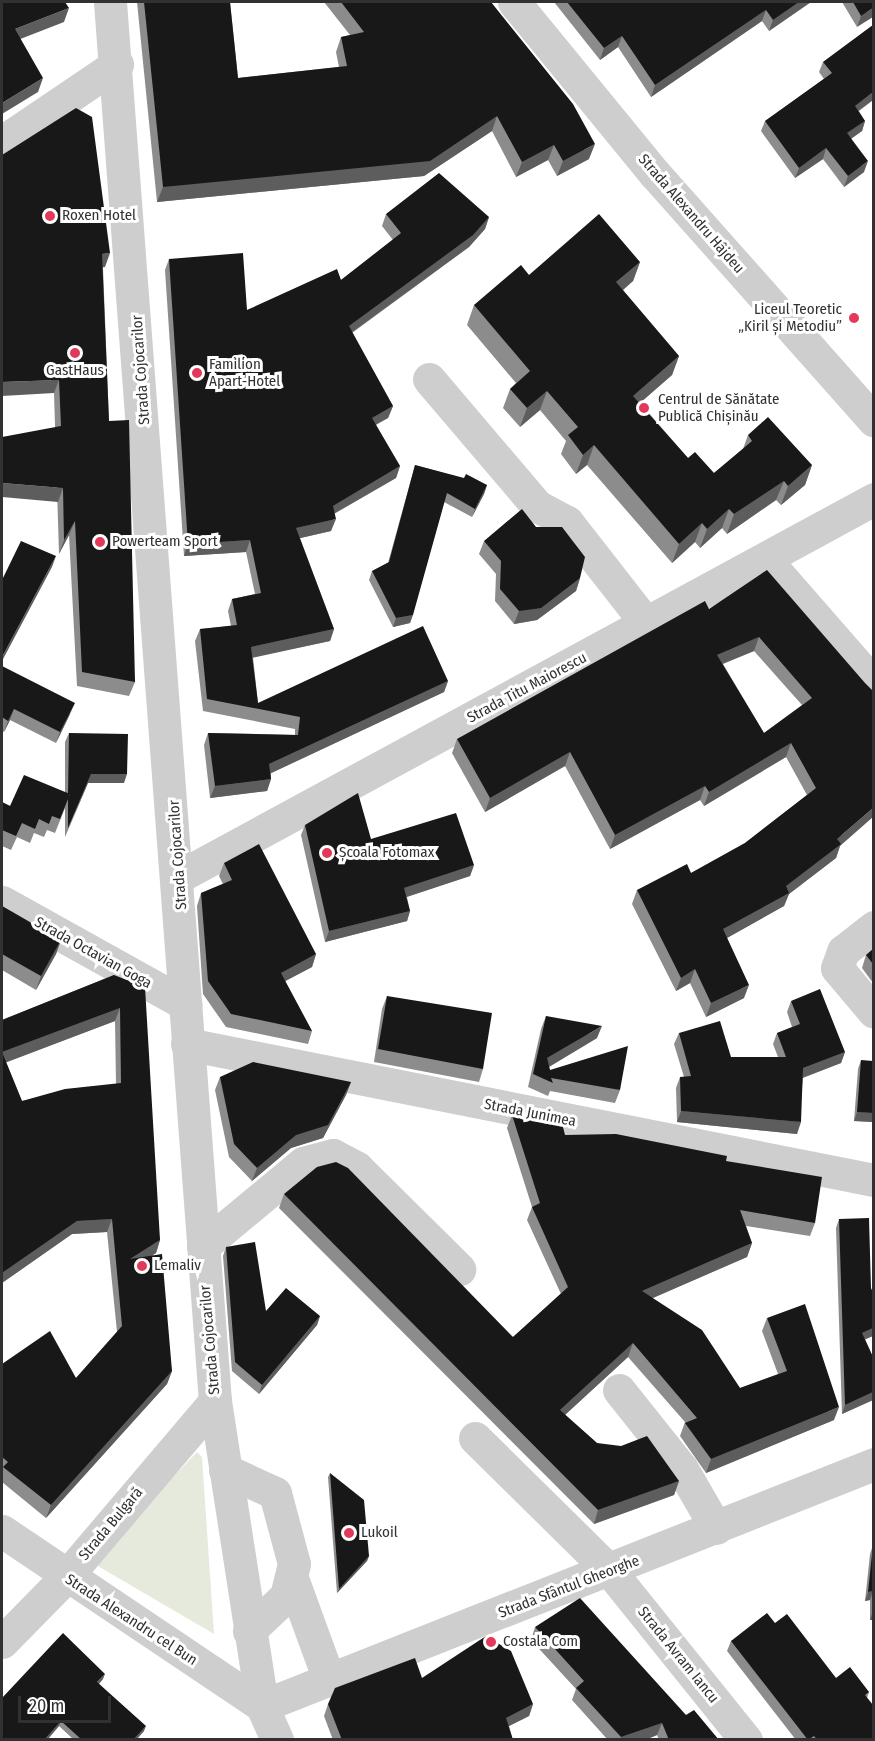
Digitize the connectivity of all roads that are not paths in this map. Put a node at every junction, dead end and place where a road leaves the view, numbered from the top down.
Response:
1 (111, 2) edge
2 (514, 2) edge
3 (117, 64) junction
4 (2, 142) edge
5 (429, 379) dead end
6 (873, 421) edge
7 (873, 499) edge
8 (765, 559) junction
9 (646, 623) junction
10 (873, 684) edge
11 (180, 876) junction
12 (2, 903) edge
13 (873, 927) edge
14 (185, 1004) junction
15 (873, 1012) edge
16 (187, 1044) junction
17 (873, 1180) edge
18 (203, 1246) junction
19 (459, 1269) dead end
20 (619, 1390) dead end
21 (215, 1401) junction
22 (476, 1438) dead end
23 (873, 1464) edge
24 (225, 1470) junction
25 (716, 1528) junction
26 (2, 1531) edge
27 (610, 1571) junction
28 (66, 1578) junction
29 (293, 1581) junction
30 (249, 1631) junction
31 (2, 1642) edge
32 (329, 1680) junction
33 (262, 1706) junction
34 (277, 1740) edge
35 (746, 1740) edge

1 - 3 street, Strada Cojocarilor
2 - 6 street, Strada Alexandru Hâjdeu
3 - 4 street
3 - 11 street, Strada Cojocarilor
5 - 9 street
7 - 8 street, Strada Titu Maiorescu
8 - 9 street, Strada Titu Maiorescu
8 - 10 street
9 - 11 street, Strada Titu Maiorescu
11 - 14 street, Strada Cojocarilor
12 - 14 street, Strada Octavian Goga
13 - 15 street
14 - 16 street, Strada Cojocarilor
16 - 17 street, Strada Junimea
16 - 18 street, Strada Cojocarilor
18 - 19 street
18 - 21 street, Strada Cojocarilor
20 - 25 street
21 - 24 street, Strada Cojocarilor
21 - 28 street, Strada Bulgară
22 - 27 street, Strada Avram Iancu
23 - 25 street, Strada Sfântul Gheorghe
24 - 29 street
24 - 30 street, Strada Cojocarilor
25 - 27 street, Strada Sfântul Gheorghe
26 - 28 street, Strada Alexandru cel Bun
27 - 32 street, Strada Sfântul Gheorghe
27 - 35 street, Strada Avram Iancu
28 - 31 street, Strada Bulgară
28 - 33 street, Strada Alexandru cel Bun
29 - 30 street
29 - 32 street
30 - 33 street, Strada Cojocarilor
32 - 33 street, Strada Sfântul Gheorghe
33 - 34 street

